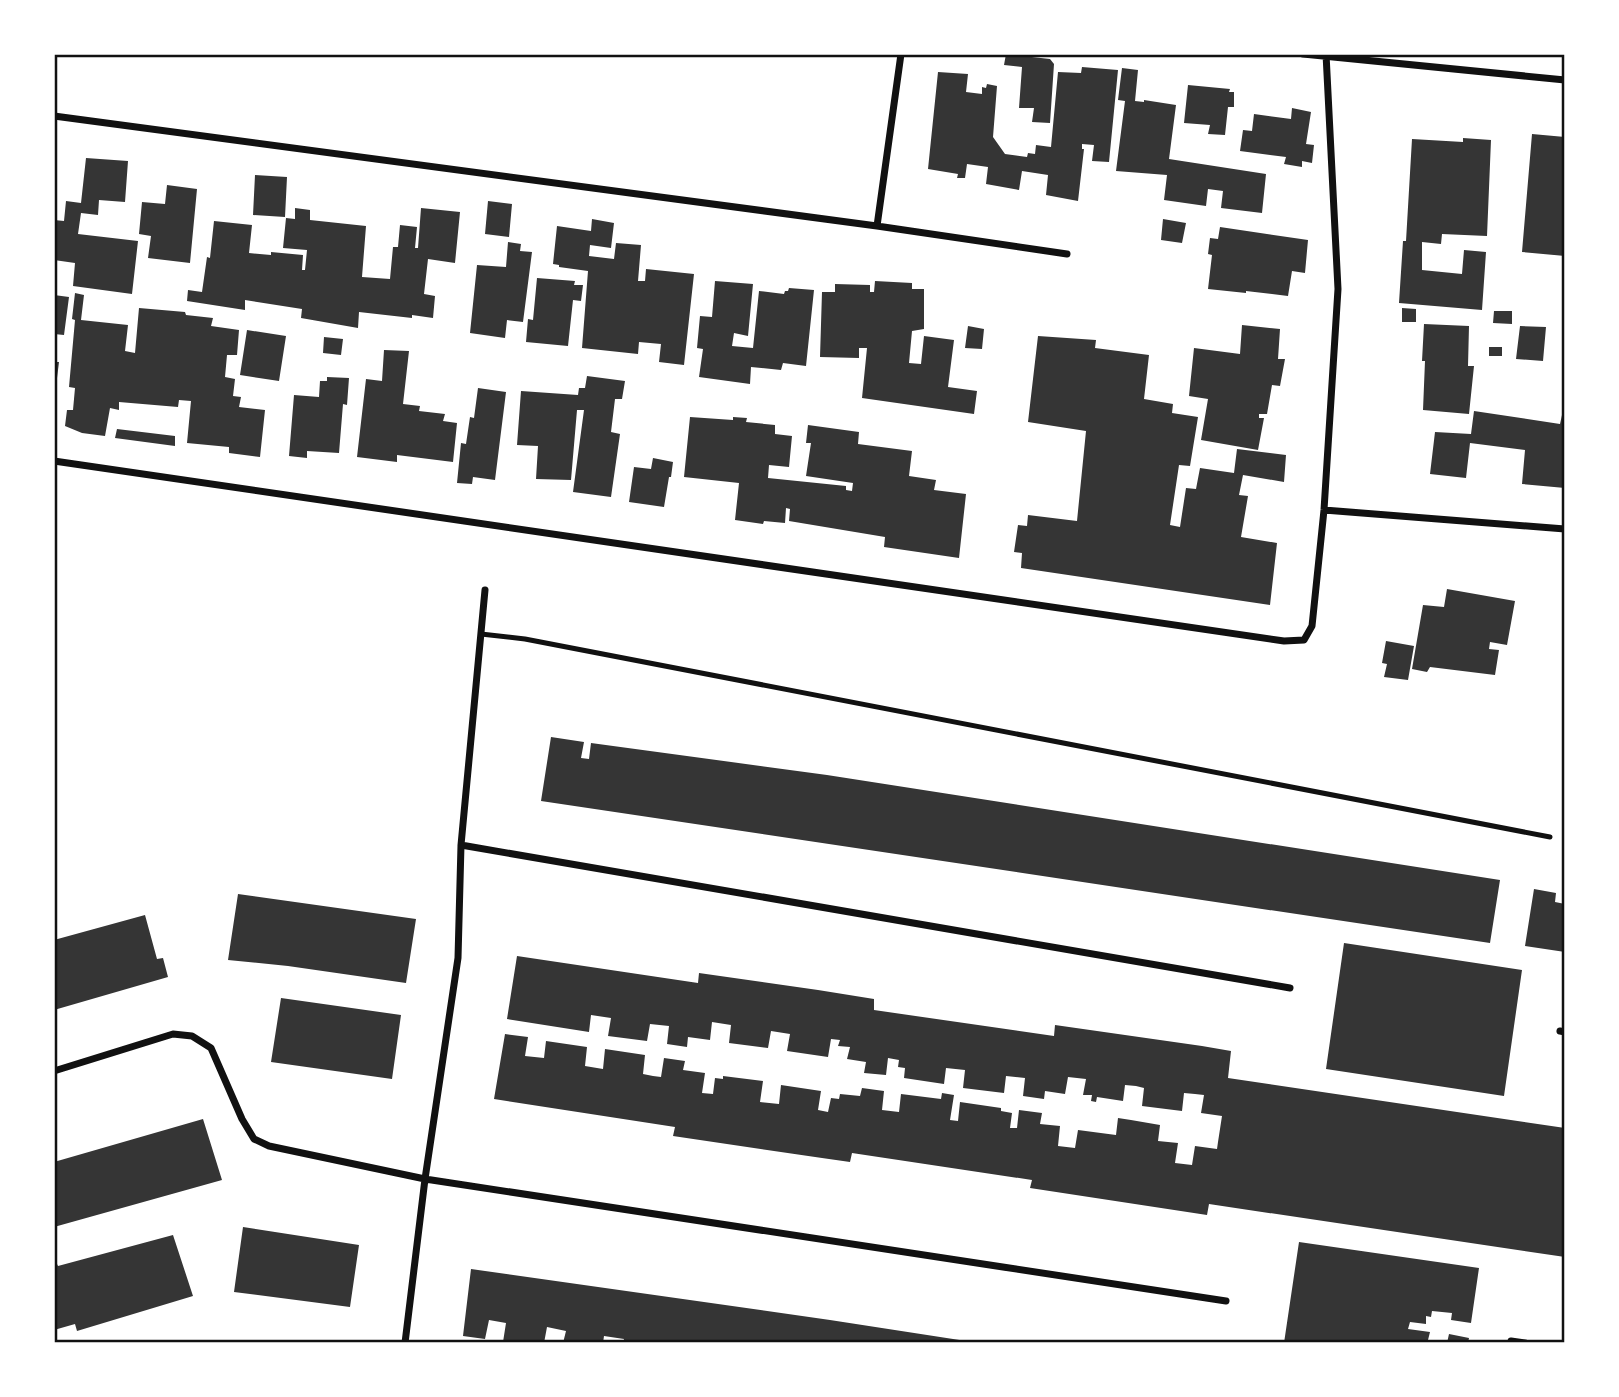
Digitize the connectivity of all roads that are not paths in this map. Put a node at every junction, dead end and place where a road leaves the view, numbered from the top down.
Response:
1 (901, 54) edge
2 (1303, 54) edge
3 (1326, 56) edge
4 (1565, 80) edge
5 (54, 116) edge
6 (877, 226) junction
7 (1067, 254) dead end
8 (54, 461) edge
9 (1324, 510) junction
10 (1565, 529) edge
11 (485, 590) dead end
12 (481, 634) junction
13 (1550, 838) dead end
14 (461, 845) junction
15 (1290, 988) dead end
16 (54, 1071) edge
17 (425, 1179) junction
18 (1226, 1301) dead end
19 (1511, 1341) dead end
20 (405, 1343) edge
21 (1525, 1343) edge

1 - 6 street
2 - 3 street
3 - 4 street
3 - 9 street
5 - 6 street
6 - 7 street
8 - 9 street
9 - 10 street
11 - 12 street
12 - 13 lane
12 - 14 street
14 - 15 street
14 - 17 street
16 - 17 street
17 - 18 street
17 - 20 street
19 - 21 street

